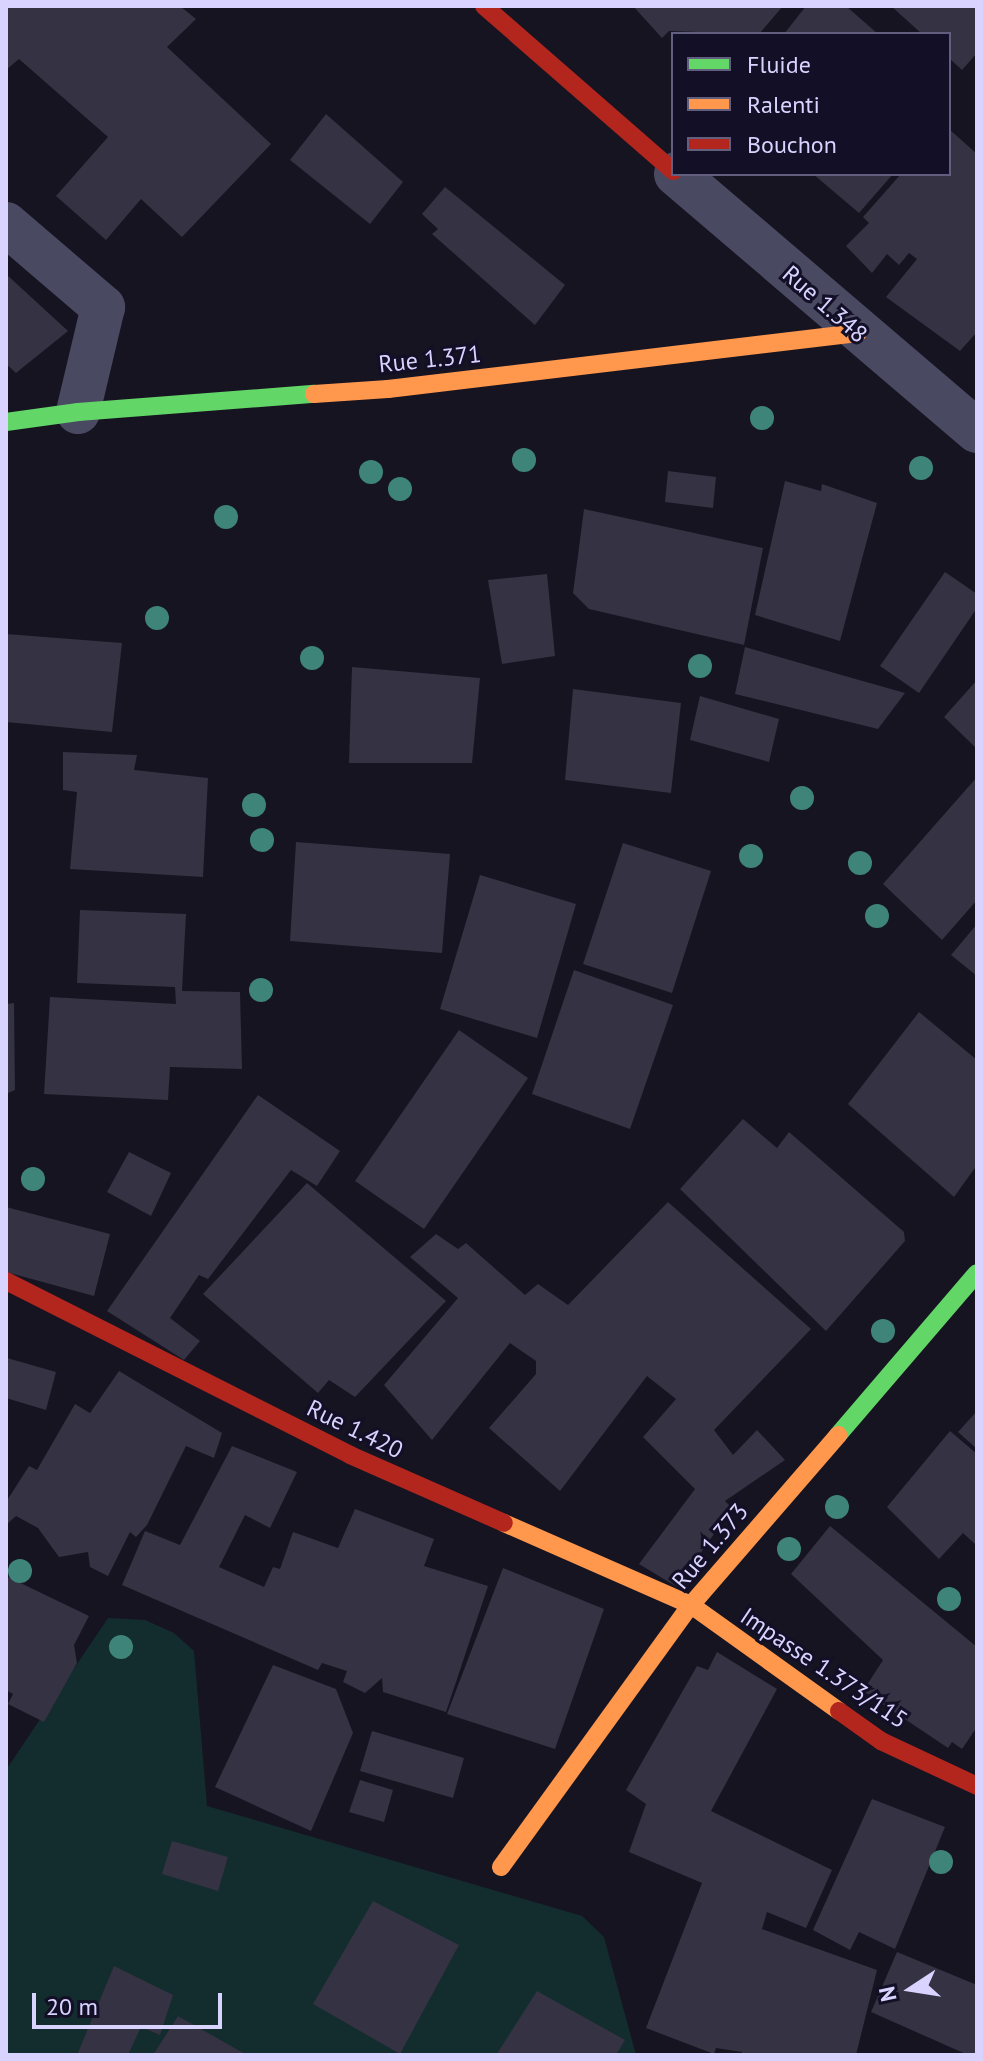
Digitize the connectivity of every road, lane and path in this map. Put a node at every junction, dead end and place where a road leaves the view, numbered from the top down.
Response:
1 (484, 6) edge
2 (671, 170) edge
3 (677, 176) edge
4 (6, 224) edge
5 (858, 333) junction
6 (78, 412) junction
7 (6, 422) edge
8 (977, 431) edge
9 (977, 1273) edge
10 (6, 1281) edge
11 (691, 1605) junction
12 (977, 1786) edge
13 (501, 1867) dead end

1 - 2 street, Rue 1.348
3 - 5 street, Rue 1.348
4 - 6 street
5 - 6 street, Rue 1.371
5 - 8 street, Rue 1.348
6 - 7 street, Rue 1.371
9 - 11 street, Rue 1.373
10 - 11 street, Rue 1.420
11 - 12 street, Impasse 1.373/115
11 - 13 street, Rue 1.373

